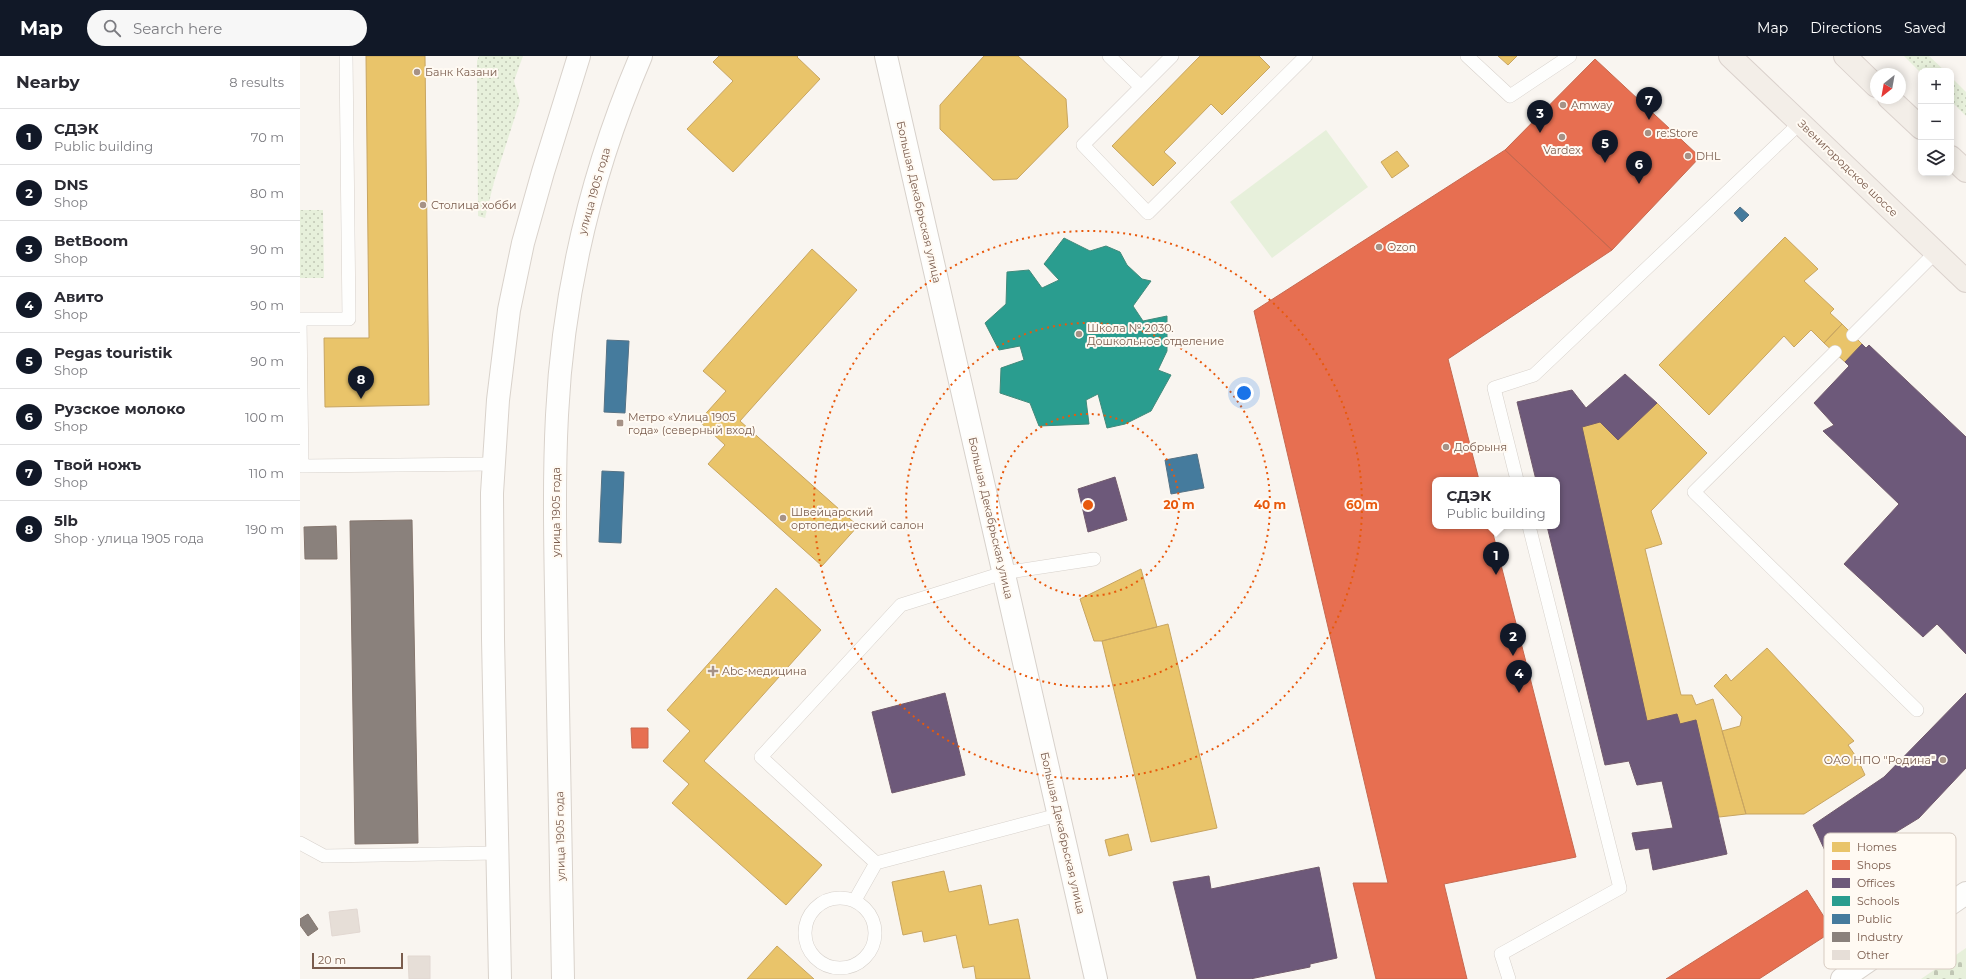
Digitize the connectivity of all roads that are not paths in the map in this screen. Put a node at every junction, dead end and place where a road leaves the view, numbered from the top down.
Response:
1 (346, 56) edge
2 (579, 56) edge
3 (641, 56) edge
4 (886, 56) edge
5 (1109, 56) edge
6 (1172, 56) edge
7 (1306, 56) edge
8 (1467, 56) edge
9 (1570, 56) edge
10 (1730, 56) edge
11 (1845, 56) edge
12 (1870, 80) edge
13 (1141, 87) junction
14 (1895, 104) edge
15 (1800, 123) junction
16 (1918, 125) edge
17 (1954, 160) edge
18 (1966, 171) edge
19 (1936, 252) junction
20 (1966, 281) edge
21 (1853, 335) dead end
22 (1835, 352) dead end
23 (494, 464) junction
24 (1516, 477) edge
25 (1530, 529) edge
26 (1094, 559) dead end
27 (1003, 573) junction
28 (1917, 710) dead end
29 (1058, 815) junction
30 (300, 843) edge
31 (497, 853) junction
32 (876, 863) junction
33 (1966, 893) edge
34 (855, 900) junction
35 (1956, 900) edge
36 (1856, 969) edge
37 (500, 979) edge
38 (563, 979) edge
39 (1096, 979) edge
40 (1509, 979) edge
41 (1842, 979) edge

1 - 23 lane
2 - 23 main road
3 - 38 main road, улица 1905 года
4 - 27 main road, Большая Декабрьская улица
5 - 13 lane
6 - 13 lane
7 - 13 lane
8 - 9 lane
10 - 15 main road, Звенигородское шоссе
11 - 12 main road
14 - 16 main road
15 - 19 main road, Звенигородское шоссе
15 - 24 lane
17 - 18 main road
19 - 20 main road, Звенигородское шоссе
19 - 21 lane
22 - 28 lane
23 - 31 main road
25 - 40 lane
26 - 27 lane
27 - 29 main road, Большая Декабрьская улица
27 - 32 lane
29 - 32 lane
29 - 39 main road, Большая Декабрьская улица
30 - 31 lane
31 - 37 main road
32 - 34 lane
33 - 35 main road
34 - 34 lane
36 - 41 main road

